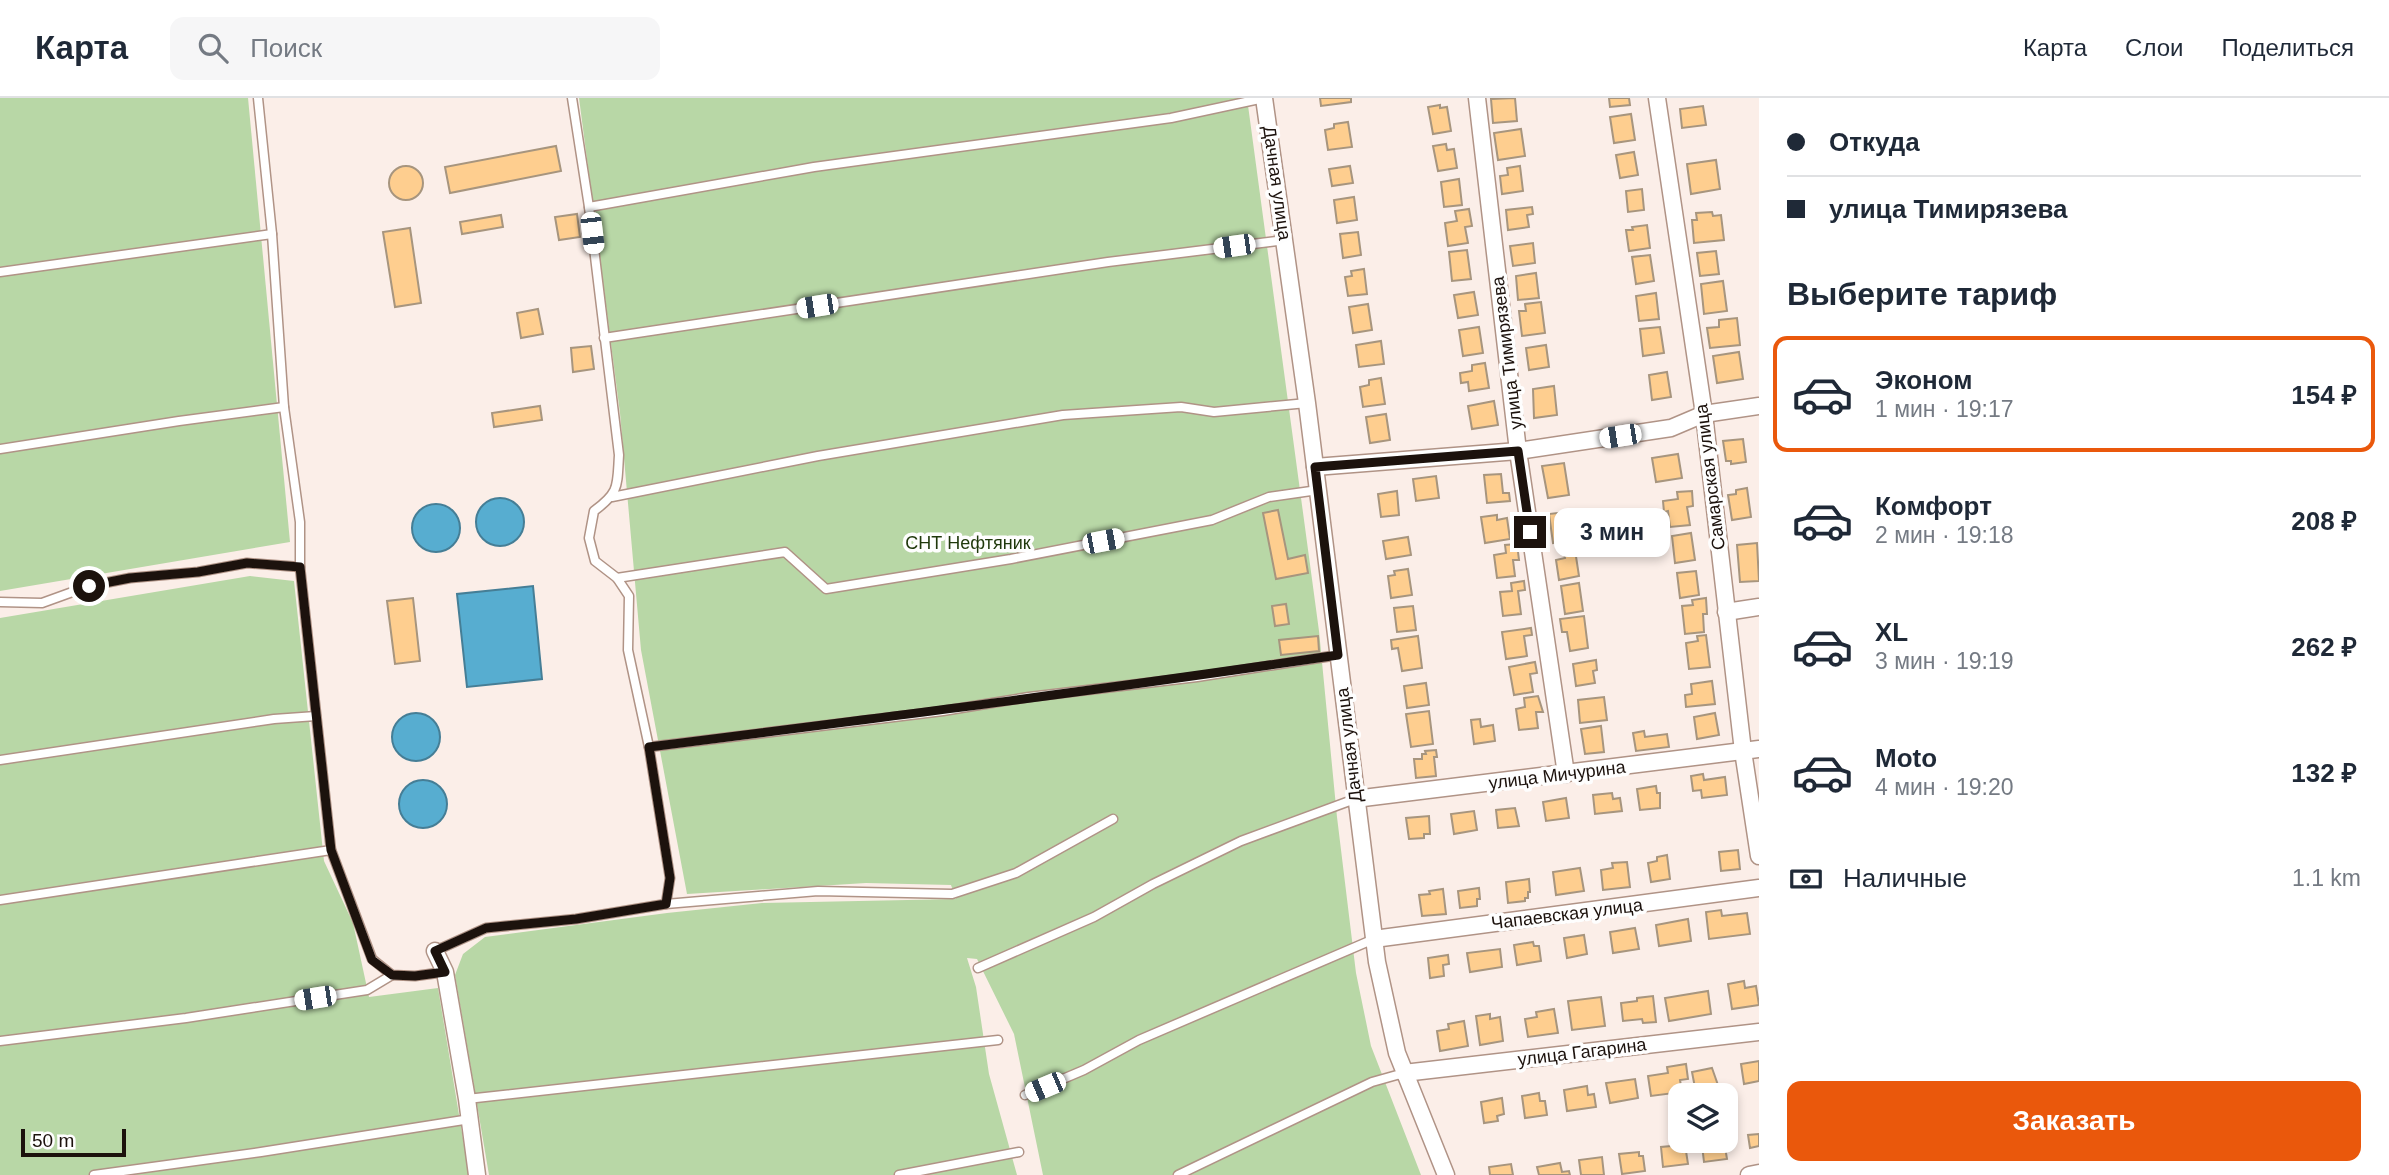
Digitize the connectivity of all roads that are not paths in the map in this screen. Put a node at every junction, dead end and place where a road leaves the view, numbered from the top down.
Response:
1 (258, 98) edge
2 (572, 98) edge
3 (1264, 98) edge
4 (1477, 98) edge
5 (1657, 98) edge
6 (589, 207) junction
7 (272, 234) junction
8 (1285, 240) junction
9 (0, 272) edge
10 (604, 338) junction
11 (1307, 403) junction
12 (1759, 406) edge
13 (284, 407) junction
14 (1704, 414) junction
15 (0, 449) edge
16 (1518, 451) junction
17 (1315, 467) junction
18 (1318, 490) junction
19 (612, 497) junction
20 (300, 567) junction
21 (617, 578) junction
22 (0, 602) edge
23 (1759, 607) edge
24 (1726, 612) junction
25 (1338, 655) junction
26 (316, 716) junction
27 (649, 747) junction
28 (1751, 750) edge
29 (0, 760) edge
30 (1566, 774) junction
31 (1355, 799) junction
32 (1113, 819) dead end
33 (331, 850) junction
34 (1759, 856) edge
35 (1759, 888) edge
36 (0, 900) edge
37 (666, 904) junction
38 (1374, 939) junction
39 (435, 951) joint
40 (978, 968) dead end
41 (445, 972) junction
42 (392, 975) junction
43 (1759, 1032) edge
44 (998, 1040) dead end
45 (0, 1041) edge
46 (1404, 1073) junction
47 (1025, 1095) dead end
48 (467, 1099) junction
49 (470, 1119) junction
50 (1019, 1152) dead end
51 (1759, 1174) edge
52 (94, 1175) edge
53 (477, 1175) edge
54 (898, 1175) edge
55 (1178, 1175) edge
56 (1446, 1175) edge
57 (1749, 1175) edge

1 - 7 lane
2 - 6 lane
3 - 6 lane
3 - 8 street, Дачная улица
4 - 16 street, улица Тимирязева
5 - 14 street, Самарская улица
6 - 10 lane
7 - 9 lane
7 - 13 lane
8 - 10 lane
8 - 11 street, Дачная улица
10 - 19 lane
11 - 17 street, Дачная улица
11 - 19 lane
12 - 14 street
13 - 15 lane
13 - 20 lane
14 - 16 street
14 - 24 street, Самарская улица
16 - 17 street
16 - 30 street, улица Тимирязева
17 - 18 street, Дачная улица
18 - 21 lane
18 - 25 street, Дачная улица
19 - 21 lane
20 - 22 lane
20 - 26 lane
21 - 27 lane
23 - 24 street
24 - 28 street, Самарская улица
25 - 27 lane
25 - 31 street, Дачная улица
26 - 29 lane
26 - 33 lane
27 - 37 lane
28 - 30 street, улица Мичурина
28 - 34 street, Самарская улица
30 - 31 street, улица Мичурина
31 - 38 street, Дачная улица
31 - 40 lane
32 - 37 lane
33 - 36 lane
33 - 42 lane
35 - 38 street, Чапаевская улица
37 - 39 lane
38 - 46 street, Дачная улица
38 - 47 lane
39 - 41 street
41 - 42 lane
41 - 48 street
42 - 45 lane
43 - 46 street, улица Гагарина
44 - 48 lane
46 - 55 lane
46 - 56 street, Дачная улица
48 - 49 street
49 - 52 lane
49 - 53 street
50 - 54 lane
51 - 57 street

